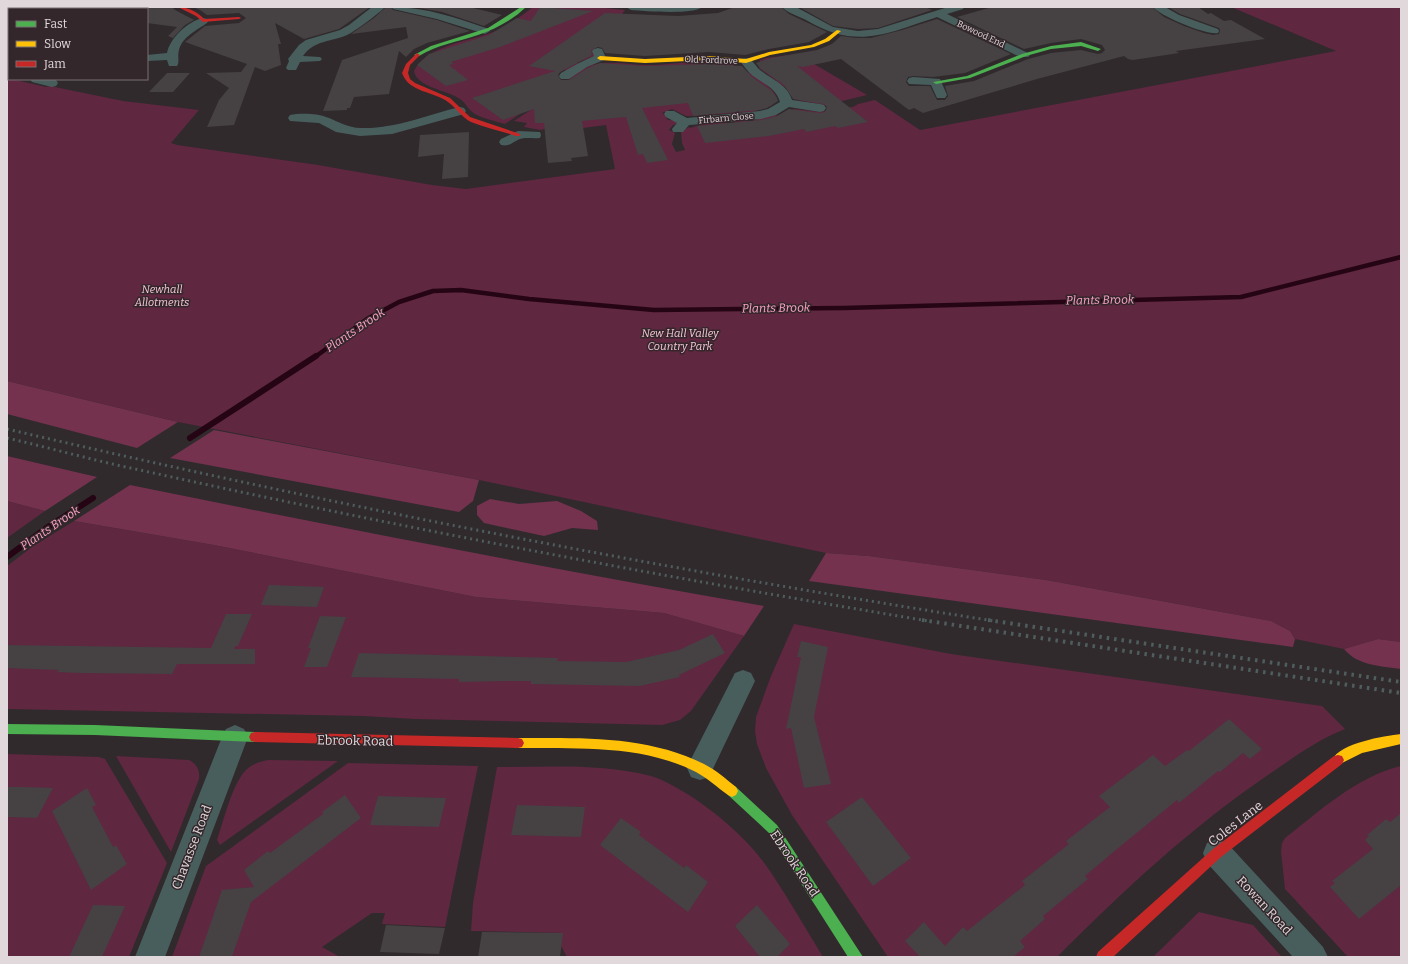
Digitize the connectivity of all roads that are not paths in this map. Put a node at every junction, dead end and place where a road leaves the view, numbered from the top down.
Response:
1 (180, 7) edge
2 (380, 7) edge
3 (397, 7) edge
4 (524, 7) edge
5 (631, 7) edge
6 (697, 7) edge
7 (786, 7) edge
8 (959, 7) edge
9 (1158, 7) edge
10 (938, 14) junction
11 (239, 18) dead end
12 (204, 20) junction
13 (1198, 26) junction
14 (485, 31) junction
15 (839, 31) junction
16 (1185, 31) dead end
17 (1214, 31) dead end
18 (1098, 49) dead end
19 (1024, 54) junction
20 (599, 55) joint
21 (150, 58) dead end
22 (316, 59) dead end
23 (746, 61) junction
24 (565, 76) dead end
25 (913, 81) dead end
26 (936, 82) junction
27 (940, 95) dead end
28 (787, 103) junction
29 (820, 108) dead end
30 (460, 111) junction
31 (670, 114) dead end
32 (292, 118) dead end
33 (518, 135) junction
34 (535, 135) dead end
35 (506, 142) dead end
36 (743, 681) dead end
37 (7, 729) edge
38 (235, 737) junction
39 (1401, 739) edge
40 (700, 768) junction
41 (1217, 853) junction
42 (150, 957) edge
43 (856, 957) edge
44 (1103, 957) edge
45 (1313, 957) edge

1 - 12 street
2 - 22 street
3 - 14 street
4 - 14 street
5 - 6 street
7 - 15 street
8 - 10 street
9 - 13 street
10 - 15 street
10 - 19 street, Bowood End
11 - 12 street
12 - 21 street
13 - 16 street
13 - 17 street
14 - 30 street
15 - 23 street, Old Fordrove
18 - 19 street, Bowood End
19 - 26 street, Bowood End
20 - 23 street, Old Fordrove
20 - 24 street, Old Fordrove
23 - 28 street
25 - 26 street, Bowood End
26 - 27 street
28 - 29 street
28 - 31 street, Firbarn Close
30 - 32 street
30 - 33 street
33 - 34 street
33 - 35 street
36 - 40 street
37 - 38 street, Ebrook Road
38 - 40 street, Ebrook Road
38 - 42 street, Chavasse Road
39 - 41 street, Coles Lane
40 - 43 street, Ebrook Road
41 - 44 street, Coles Lane
41 - 45 street, Rowan Road

